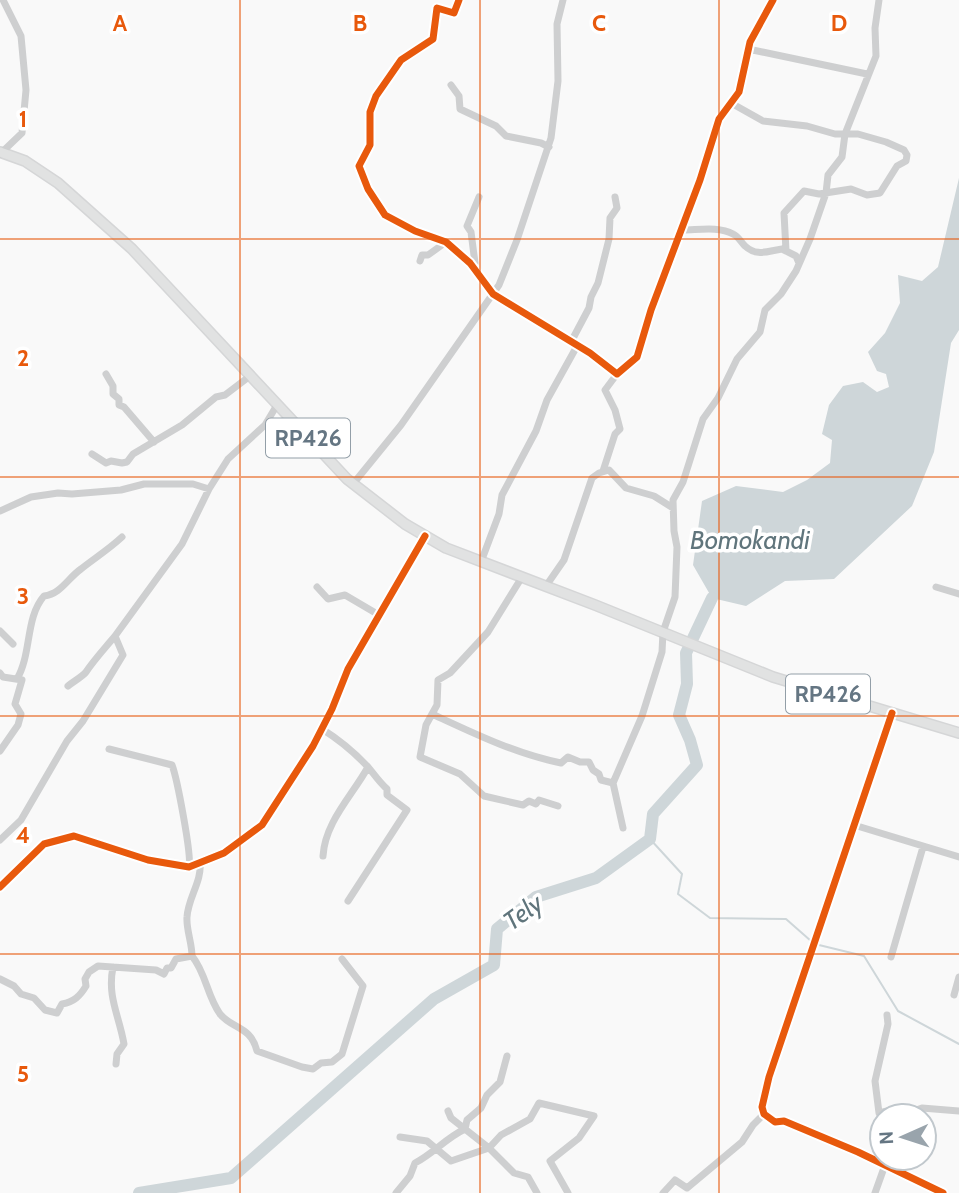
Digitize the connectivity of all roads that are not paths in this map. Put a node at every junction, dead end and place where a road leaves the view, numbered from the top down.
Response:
1 (3, 0) edge
2 (460, 0) edge
3 (562, 0) edge
4 (774, 0) edge
5 (879, 0) edge
6 (748, 49) junction
7 (867, 74) junction
8 (451, 85) dead end
9 (731, 103) junction
10 (506, 127) dead end
11 (845, 134) junction
12 (506, 136) junction
13 (549, 147) junction
14 (0, 153) edge
15 (826, 193) junction
16 (479, 197) dead end
17 (615, 197) dead end
18 (683, 230) junction
19 (446, 242) junction
20 (786, 251) junction
21 (420, 261) dead end
22 (470, 263) junction
23 (799, 264) junction
24 (493, 294) junction
25 (574, 344) junction
26 (106, 374) dead end
27 (618, 374) junction
28 (250, 376) junction
29 (277, 405) junction
30 (154, 442) junction
31 (92, 454) dead end
32 (603, 471) junction
33 (353, 484) junction
34 (209, 489) junction
35 (673, 508) junction
36 (0, 511) edge
37 (425, 536) junction
38 (122, 537) dead end
39 (481, 562) junction
40 (522, 577) junction
41 (546, 586) junction
42 (317, 587) dead end
43 (936, 587) dead end
44 (959, 594) edge
45 (379, 615) junction
46 (0, 631) edge
47 (663, 632) junction
48 (115, 636) junction
49 (13, 644) dead end
50 (0, 673) edge
51 (17, 679) junction
52 (68, 686) dead end
53 (892, 713) junction
54 (432, 714) junction
55 (322, 729) junction
56 (959, 733) edge
57 (109, 749) dead end
58 (0, 751) edge
59 (368, 767) junction
60 (613, 783) junction
61 (558, 806) dead end
62 (854, 825) junction
63 (623, 828) dead end
64 (0, 840) edge
65 (923, 846) junction
66 (323, 856) dead end
67 (959, 857) edge
68 (200, 863) junction
69 (189, 867) junction
70 (0, 887) edge
71 (348, 901) dead end
72 (192, 956) junction
73 (891, 957) dead end
74 (342, 959) dead end
75 (113, 967) junction
76 (959, 977) edge
77 (0, 979) edge
78 (954, 995) dead end
79 (887, 1015) dead end
80 (507, 1056) dead end
81 (116, 1064) dead end
82 (448, 1111) dead end
83 (959, 1111) edge
84 (764, 1114) junction
85 (465, 1129) junction
86 (400, 1137) dead end
87 (489, 1148) junction
88 (436, 1149) junction
89 (868, 1158) edge
90 (882, 1172) edge
91 (900, 1172) edge
92 (396, 1193) edge
93 (537, 1193) edge
94 (568, 1193) edge
95 (663, 1193) edge
96 (875, 1193) edge
97 (943, 1193) edge

1 - 14 street
2 - 19 street
3 - 13 street
4 - 6 street
5 - 7 street
6 - 7 street
6 - 9 street
7 - 11 street
8 - 12 street
9 - 11 street
9 - 18 street
10 - 12 street
11 - 15 street
11 - 15 street
12 - 13 street
13 - 24 street
14 - 28 main road, RP426
15 - 20 street
15 - 23 street
16 - 22 street
17 - 25 street
18 - 20 street
18 - 27 street
19 - 21 street
19 - 22 street
20 - 23 street
22 - 24 street
23 - 35 street
24 - 25 street
24 - 33 street
25 - 27 street
25 - 39 street
26 - 30 street
27 - 32 street
28 - 29 main road, RP426
28 - 30 street
29 - 33 main road, RP426
29 - 34 street
30 - 31 street
32 - 35 street
32 - 41 street
33 - 37 main road, RP426
34 - 36 street
34 - 48 street
35 - 47 street
37 - 39 main road, RP426
37 - 45 street
38 - 51 street
39 - 40 main road, RP426
40 - 41 main road, RP426
40 - 54 street
41 - 47 main road, RP426
42 - 45 street
43 - 44 street
45 - 55 street
46 - 49 street
47 - 53 main road, RP426
47 - 60 street
48 - 52 street
48 - 64 street
50 - 51 street
51 - 58 street
53 - 56 main road, RP426
53 - 62 street
54 - 60 street
54 - 61 street
55 - 59 street
55 - 68 street
57 - 69 street
59 - 66 street
59 - 71 street
60 - 63 street
62 - 65 street
62 - 84 street
65 - 67 street
65 - 73 street
68 - 69 street
68 - 72 street
69 - 70 street
72 - 74 street
72 - 75 street
75 - 77 street
75 - 81 street
76 - 78 street
79 - 83 street
80 - 85 street
82 - 85 street
84 - 89 street
84 - 95 street
85 - 87 street
85 - 88 street
86 - 88 street
87 - 88 street
87 - 93 street
87 - 94 street
88 - 92 street
90 - 96 street
91 - 97 street

